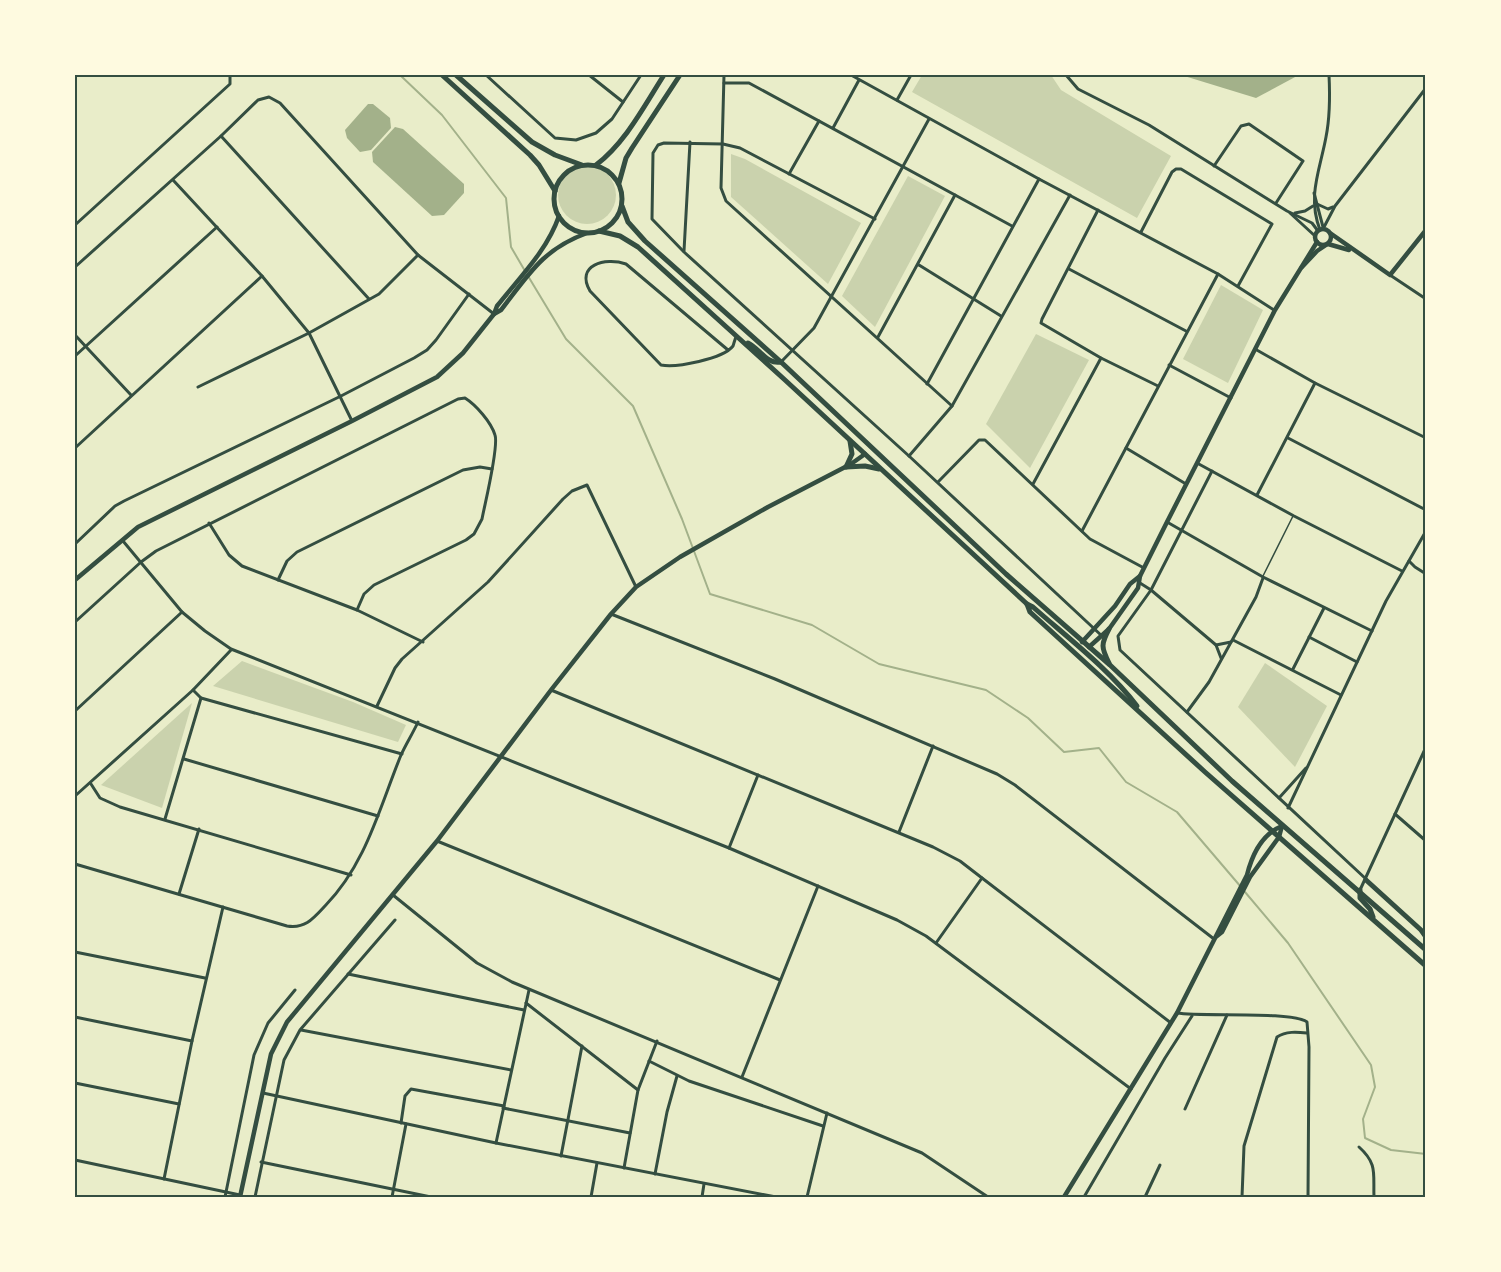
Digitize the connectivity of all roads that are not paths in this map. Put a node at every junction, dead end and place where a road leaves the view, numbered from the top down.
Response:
1 (230, 75) edge
2 (442, 75) edge
3 (456, 75) edge
4 (486, 75) edge
5 (590, 75) edge
6 (641, 75) edge
7 (664, 75) edge
8 (680, 75) edge
9 (724, 75) edge
10 (851, 75) edge
11 (911, 75) edge
12 (1066, 75) edge
13 (1329, 75) edge
14 (859, 80) junction
15 (724, 83) junction
16 (1426, 88) edge
17 (897, 100) junction
18 (623, 102) junction
19 (929, 118) junction
20 (819, 121) junction
21 (833, 128) junction
22 (221, 136) junction
23 (690, 142) junction
24 (723, 144) junction
25 (582, 165) junction
26 (596, 165) junction
27 (903, 165) junction
28 (1214, 166) junction
29 (789, 174) junction
30 (1040, 179) junction
31 (173, 180) junction
32 (619, 183) junction
33 (555, 191) junction
34 (955, 195) junction
35 (1070, 195) junction
36 (1276, 203) junction
37 (1315, 204) junction
38 (622, 206) junction
39 (1335, 206) junction
40 (1098, 210) junction
41 (1287, 211) junction
42 (1293, 213) junction
43 (559, 216) junction
44 (875, 219) junction
45 (75, 225) edge
46 (1012, 226) junction
47 (217, 227) junction
48 (1426, 230) edge
49 (599, 231) junction
50 (1319, 231) junction
51 (587, 232) junction
52 (1141, 232) junction
53 (1330, 233) junction
54 (1317, 242) junction
55 (1327, 244) junction
56 (684, 252) junction
57 (418, 255) junction
58 (542, 255) junction
59 (1363, 256) junction
60 (919, 265) junction
61 (75, 267) edge
62 (1068, 268) junction
63 (1299, 268) junction
64 (1218, 274) junction
65 (1390, 275) junction
66 (262, 276) junction
67 (1238, 286) junction
68 (469, 294) junction
69 (832, 297) junction
70 (369, 299) junction
71 (972, 299) junction
72 (1426, 299) edge
73 (1275, 310) junction
74 (494, 314) junction
75 (1002, 316) junction
76 (734, 320) junction
77 (1186, 332) junction
78 (309, 333) junction
79 (75, 335) edge
80 (736, 335) junction
81 (878, 337) junction
82 (743, 342) junction
83 (734, 345) junction
84 (85, 347) junction
85 (1255, 349) junction
86 (728, 350) junction
87 (793, 351) junction
88 (75, 356) edge
89 (1101, 358) junction
90 (781, 362) junction
91 (1169, 365) junction
92 (785, 380) junction
93 (1315, 383) junction
94 (927, 384) junction
95 (1158, 386) junction
96 (198, 387) dead end
97 (131, 395) junction
98 (341, 396) junction
99 (1231, 398) junction
100 (952, 406) junction
101 (352, 421) junction
102 (862, 438) junction
103 (1288, 438) junction
104 (1426, 438) edge
105 (849, 439) junction
106 (75, 448) edge
107 (1126, 448) junction
108 (865, 454) junction
109 (909, 456) junction
110 (1197, 462) junction
111 (846, 467) junction
112 (492, 469) junction
113 (883, 471) junction
114 (1212, 471) junction
115 (938, 482) junction
116 (1033, 484) junction
117 (1186, 484) junction
118 (1257, 495) junction
119 (1426, 510) edge
120 (1294, 516) junction
121 (1167, 522) junction
122 (209, 523) junction
123 (1181, 529) junction
124 (1082, 531) junction
125 (1426, 531) edge
126 (122, 539) junction
127 (75, 544) edge
128 (1409, 561) junction
129 (141, 562) junction
130 (1144, 568) junction
131 (1403, 572) junction
132 (1426, 574) edge
133 (1140, 576) junction
134 (1263, 577) junction
135 (75, 580) edge
136 (278, 580) junction
137 (1134, 580) junction
138 (1140, 583) junction
139 (636, 587) junction
140 (1151, 590) junction
141 (1027, 604) junction
142 (1324, 608) junction
143 (357, 610) junction
144 (182, 612) junction
145 (611, 614) junction
146 (75, 622) edge
147 (1093, 628) junction
148 (1109, 629) junction
149 (1372, 632) junction
150 (1102, 636) junction
151 (1309, 637) junction
152 (1232, 641) junction
153 (423, 642) junction
154 (1082, 642) junction
155 (1216, 645) junction
156 (1089, 647) junction
157 (231, 649) junction
158 (1081, 649) junction
159 (1221, 658) junction
160 (1357, 662) junction
161 (1110, 665) junction
162 (1293, 669) junction
163 (193, 690) junction
164 (550, 690) junction
165 (1341, 695) junction
166 (201, 698) junction
167 (377, 706) junction
168 (75, 711) edge
169 (1187, 712) junction
170 (1146, 717) junction
171 (418, 723) junction
172 (933, 746) junction
173 (1426, 747) edge
174 (402, 754) junction
175 (501, 756) junction
176 (184, 759) junction
177 (1308, 767) junction
178 (758, 775) junction
179 (91, 784) junction
180 (75, 796) edge
181 (1279, 798) junction
182 (1288, 807) junction
183 (1395, 814) junction
184 (378, 816) junction
185 (165, 819) junction
186 (1282, 826) junction
187 (199, 829) junction
188 (1271, 831) junction
189 (899, 832) junction
190 (1279, 837) junction
191 (437, 841) junction
192 (1426, 841) edge
193 (729, 848) junction
194 (75, 864) edge
195 (351, 875) junction
196 (1249, 876) junction
197 (982, 878) junction
198 (1366, 879) junction
199 (819, 886) junction
200 (1360, 890) junction
201 (179, 894) junction
202 (393, 895) junction
203 (223, 907) junction
204 (1373, 918) junction
205 (394, 920) dead end
206 (1426, 937) edge
207 (1216, 938) junction
208 (936, 943) junction
209 (1426, 950) edge
210 (76, 952) edge
211 (75, 958) edge
212 (1426, 966) edge
213 (348, 974) junction
214 (205, 978) junction
215 (780, 980) junction
216 (529, 989) junction
217 (295, 990) dead end
218 (526, 1003) junction
219 (524, 1010) junction
220 (1177, 1013) junction
221 (1227, 1015) junction
222 (1192, 1016) junction
223 (75, 1017) edge
224 (1171, 1023) junction
225 (300, 1030) junction
226 (1307, 1032) junction
227 (192, 1041) junction
228 (657, 1041) junction
229 (582, 1046) junction
230 (649, 1061) junction
231 (511, 1070) junction
232 (677, 1076) junction
233 (742, 1077) junction
234 (75, 1083) edge
235 (1131, 1089) junction
236 (638, 1090) junction
237 (262, 1093) junction
238 (275, 1097) junction
239 (179, 1104) junction
240 (504, 1107) junction
241 (1185, 1109) dead end
242 (828, 1113) junction
243 (568, 1120) junction
244 (400, 1123) junction
245 (406, 1124) junction
246 (823, 1126) junction
247 (630, 1133) junction
248 (496, 1143) junction
249 (1359, 1147) dead end
250 (561, 1156) junction
251 (75, 1161) edge
252 (261, 1162) junction
253 (597, 1163) junction
254 (1160, 1165) dead end
255 (624, 1168) junction
256 (656, 1174) junction
257 (164, 1179) junction
258 (704, 1184) junction
259 (394, 1190) junction
260 (225, 1195) edge
261 (240, 1196) edge
262 (255, 1197) edge
263 (392, 1197) edge
264 (431, 1197) edge
265 (591, 1197) edge
266 (702, 1197) edge
267 (776, 1197) edge
268 (807, 1197) edge
269 (988, 1197) edge
270 (1064, 1197) edge
271 (1084, 1197) edge
272 (1145, 1197) edge
273 (1242, 1197) edge
274 (1308, 1197) edge
275 (1374, 1197) edge

1 - 45 street
2 - 33 main road
3 - 25 main road
4 - 18 street
5 - 18 street
6 - 18 street
7 - 26 main road
8 - 32 main road
9 - 15 street
10 - 14 street
11 - 17 street
12 - 28 street
13 - 37 street
14 - 17 street
14 - 21 street
15 - 20 street
15 - 24 street
16 - 39 street
17 - 19 street
19 - 27 street
19 - 30 street
20 - 21 street
20 - 29 street
21 - 27 street
22 - 31 street
22 - 57 street
22 - 70 street
23 - 24 street
23 - 56 street
23 - 56 street
24 - 29 street
24 - 69 street
25 - 26 main road
25 - 33 main road
26 - 32 main road
27 - 34 street
27 - 44 street
28 - 36 street
28 - 36 street
29 - 44 street
30 - 35 street
30 - 46 street
31 - 47 street
31 - 61 street
32 - 38 main road
33 - 43 main road
34 - 46 street
34 - 60 street
35 - 40 street
35 - 75 street
36 - 41 street
37 - 39 street
37 - 42 street
37 - 50 street
38 - 49 main road
38 - 76 main road
39 - 50 street
40 - 52 street
40 - 62 street
41 - 42 street
41 - 50 street
42 - 50 street
43 - 51 main road
43 - 58 main road
44 - 69 street
46 - 71 street
47 - 66 street
47 - 84 street
48 - 65 main road
49 - 51 main road
49 - 80 main road
50 - 53 main road
50 - 54 main road
51 - 58 main road
52 - 64 street
52 - 67 street
53 - 55 main road
53 - 59 main road
54 - 55 main road
54 - 63 main road
55 - 59 main road
55 - 63 main road
56 - 87 street
57 - 68 street
57 - 70 street
58 - 74 main road
59 - 65 main road
60 - 71 street
60 - 81 street
62 - 77 street
62 - 89 street
63 - 73 main road
64 - 67 street
64 - 77 street
65 - 72 street
66 - 78 street
66 - 97 street
67 - 73 street
68 - 74 street
68 - 98 street
69 - 81 street
69 - 87 street
70 - 78 street
71 - 75 street
71 - 94 street
73 - 85 main road
74 - 101 main road
75 - 100 street
76 - 80 main road
76 - 90 main road
77 - 91 street
78 - 96 street
78 - 98 street
79 - 84 street
80 - 82 main road
80 - 83 street
81 - 94 street
82 - 83 street
82 - 90 main road
82 - 92 main road
83 - 86 street
84 - 88 street
84 - 97 street
85 - 93 street
85 - 99 main road
86 - 86 street
87 - 90 street
87 - 109 street
89 - 95 street
89 - 116 street
90 - 92 main road
90 - 102 main road
91 - 95 street
91 - 99 street
92 - 105 main road
93 - 103 street
93 - 104 street
94 - 100 street
95 - 107 street
97 - 106 street
98 - 101 street
98 - 127 street
99 - 110 main road
100 - 109 street
101 - 126 main road
102 - 108 main road
102 - 154 main road
103 - 118 street
103 - 119 street
105 - 108 main road
105 - 111 main road
107 - 117 street
107 - 124 street
108 - 111 main road
108 - 113 main road
109 - 115 street
110 - 114 street
110 - 117 main road
111 - 113 main road
111 - 139 main road
112 - 122 street
112 - 136 street
112 - 143 street
113 - 141 main road
114 - 118 street
114 - 123 street
115 - 116 street
115 - 147 street
116 - 124 street
117 - 121 main road
118 - 120 street
120 - 131 street
120 - 134 lane
121 - 123 street
121 - 130 main road
122 - 129 street
122 - 136 street
123 - 134 street
123 - 140 street
124 - 130 street
125 - 128 street
126 - 129 street
126 - 135 main road
128 - 131 street
128 - 132 street
129 - 144 street
129 - 146 street
130 - 133 main road
131 - 149 street
133 - 137 main road
133 - 138 main road
134 - 142 street
134 - 152 street
136 - 143 street
137 - 138 street
137 - 147 main road
138 - 140 street
138 - 148 main road
139 - 145 main road
139 - 153 street
140 - 155 street
140 - 169 street
141 - 158 main road
141 - 170 main road
142 - 149 street
142 - 151 street
143 - 153 street
144 - 157 street
144 - 168 street
145 - 164 main road
145 - 172 street
147 - 150 street
147 - 154 main road
148 - 150 main road
148 - 161 main road
149 - 160 street
150 - 156 main road
151 - 160 street
151 - 162 street
152 - 155 street
152 - 159 street
152 - 162 street
153 - 167 street
154 - 156 main road
154 - 158 main road
155 - 159 street
156 - 158 main road
156 - 161 main road
157 - 163 street
157 - 167 street
158 - 170 main road
159 - 169 street
160 - 165 street
161 - 186 main road
162 - 165 street
163 - 166 street
163 - 179 street
164 - 175 main road
164 - 178 street
165 - 177 street
166 - 174 street
166 - 176 street
167 - 171 street
169 - 181 street
170 - 188 main road
171 - 174 street
171 - 175 street
172 - 189 street
172 - 207 street
173 - 183 street
174 - 184 street
175 - 191 main road
175 - 193 street
176 - 184 street
176 - 185 street
177 - 181 street
177 - 182 street
178 - 189 street
178 - 193 street
179 - 180 street
179 - 185 street
181 - 182 street
182 - 198 street
183 - 192 street
183 - 198 street
184 - 195 street
185 - 187 street
186 - 188 main road
186 - 190 main road
186 - 200 main road
187 - 195 street
187 - 201 street
188 - 190 main road
188 - 196 main road
189 - 197 street
190 - 196 main road
190 - 204 main road
191 - 202 main road
191 - 215 street
193 - 199 street
194 - 201 street
195 - 203 street
196 - 207 main road
197 - 208 street
197 - 224 street
198 - 200 street
198 - 206 main road
199 - 208 street
199 - 215 street
200 - 204 main road
200 - 209 main road
201 - 203 street
202 - 216 street
202 - 237 main road
203 - 214 street
204 - 212 main road
205 - 213 street
207 - 220 main road
208 - 235 street
210 - 211 street
210 - 214 street
213 - 219 street
213 - 225 street
214 - 227 street
215 - 233 street
216 - 218 street
216 - 228 street
217 - 260 street
218 - 219 street
218 - 229 street
219 - 231 street
220 - 222 street
220 - 224 main road
221 - 222 street
221 - 226 street
221 - 241 street
222 - 271 street
223 - 227 street
224 - 235 main road
225 - 231 street
225 - 238 street
226 - 273 street
226 - 274 street
227 - 239 street
228 - 230 street
228 - 233 street
229 - 236 street
229 - 243 street
230 - 232 street
230 - 236 street
231 - 240 street
232 - 246 street
232 - 256 street
233 - 242 street
234 - 239 street
235 - 270 main road
236 - 247 street
237 - 238 street
237 - 261 main road
238 - 244 street
238 - 252 street
239 - 257 street
240 - 243 street
240 - 244 street
240 - 248 street
242 - 246 street
242 - 269 street
243 - 247 street
243 - 250 street
244 - 245 street
245 - 248 street
245 - 259 street
246 - 268 street
247 - 255 street
248 - 250 street
249 - 275 street
250 - 253 street
251 - 257 street
252 - 259 street
252 - 262 street
253 - 255 street
253 - 265 street
254 - 272 street
255 - 256 street
256 - 258 street
257 - 260 street
258 - 266 street
258 - 267 street
259 - 263 street
259 - 264 street
260 - 261 street

